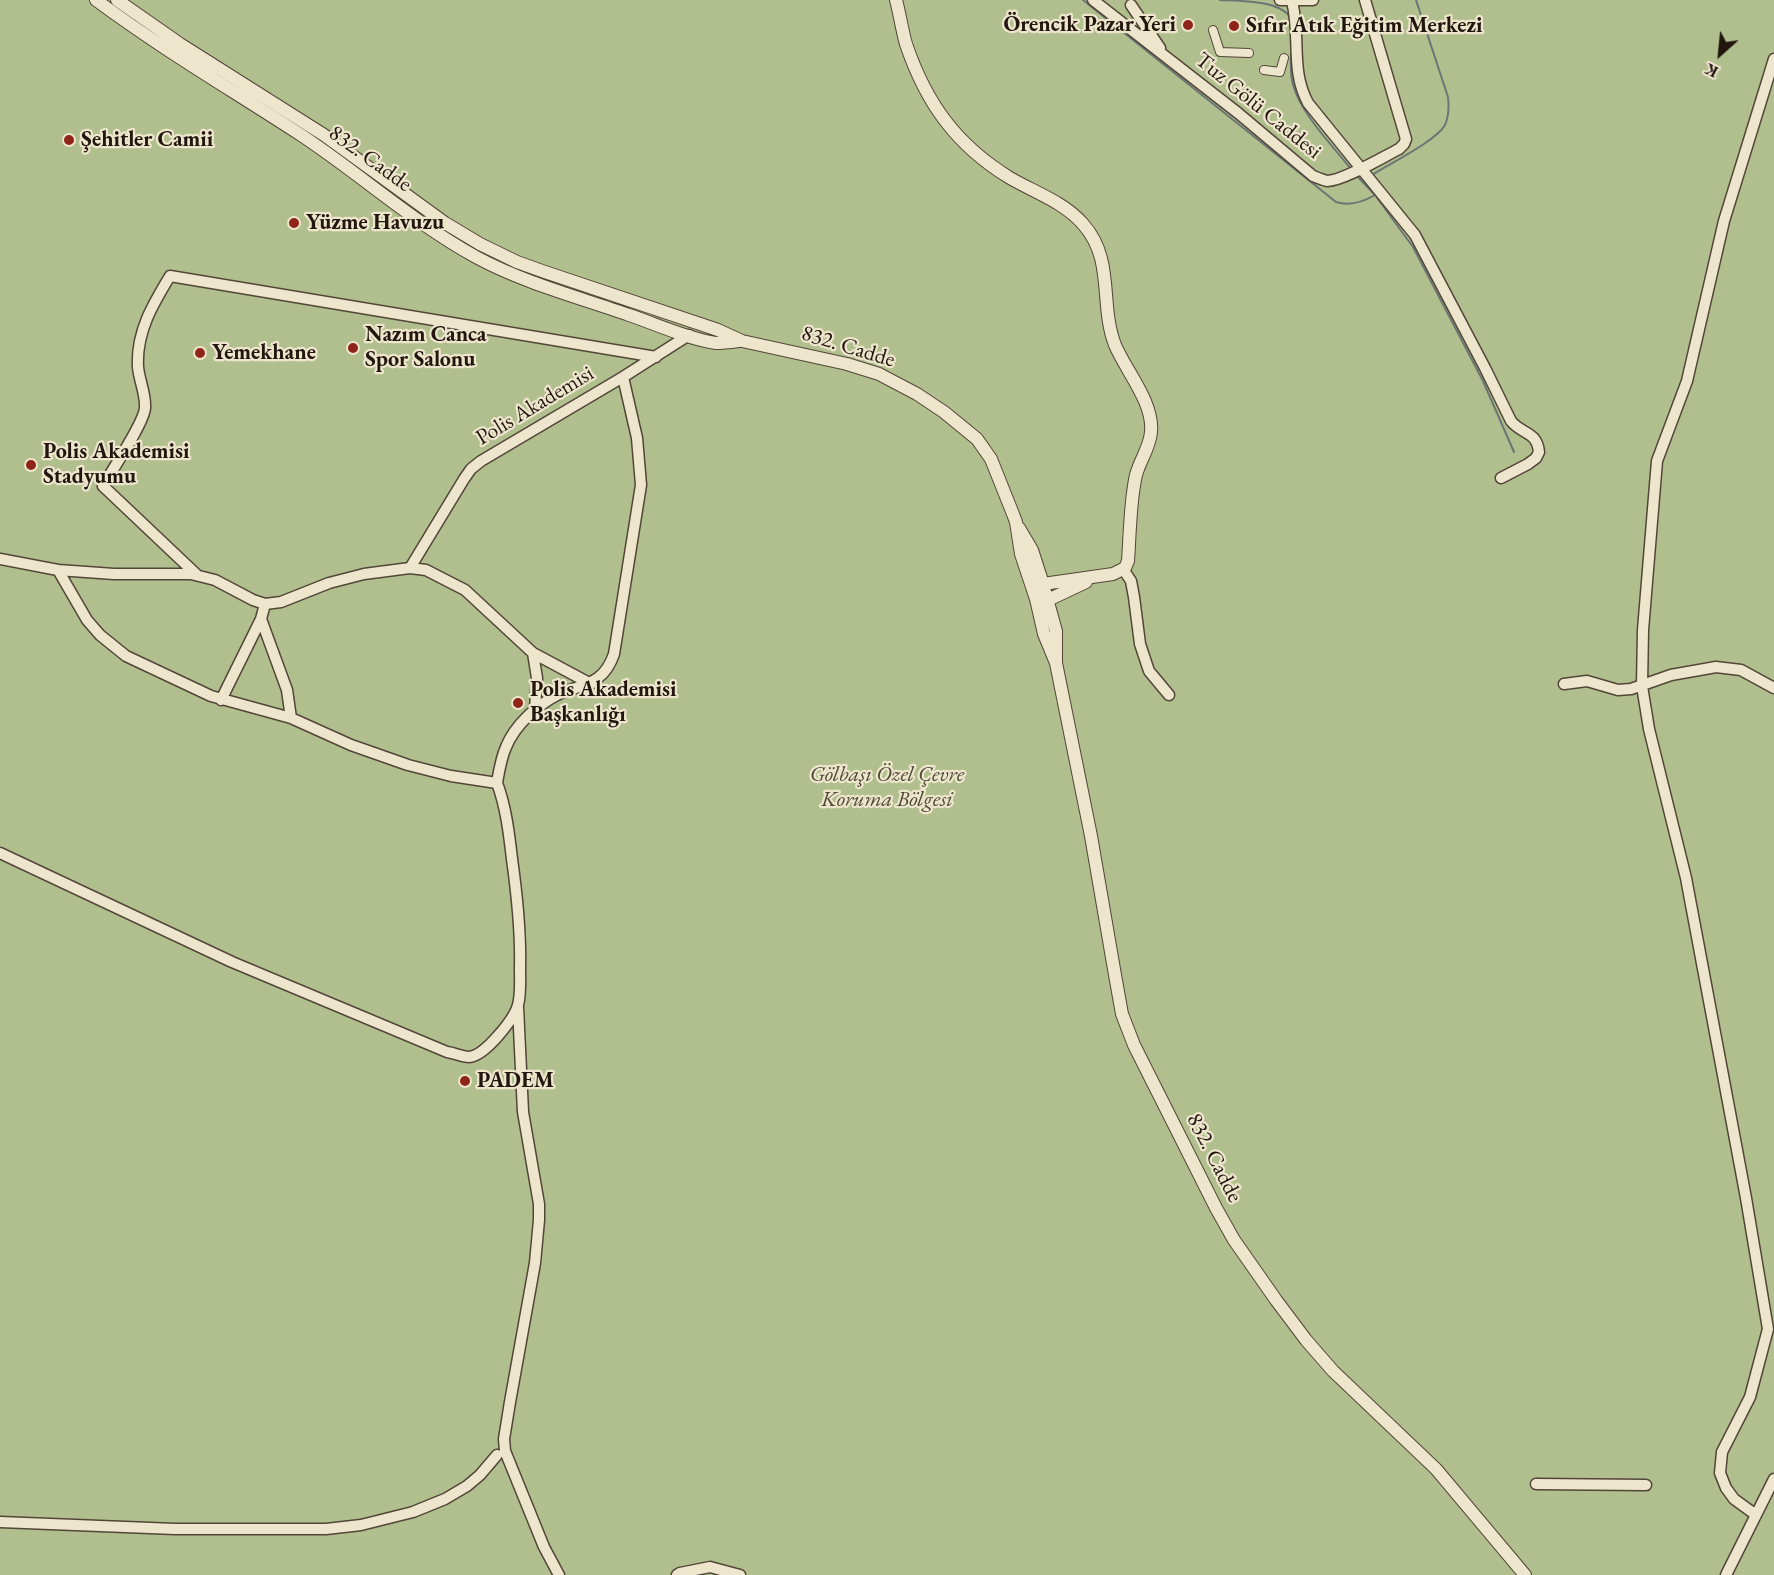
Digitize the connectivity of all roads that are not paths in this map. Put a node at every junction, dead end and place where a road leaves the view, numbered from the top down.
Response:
1 (96, 0) edge
2 (117, 0) edge
3 (896, 0) edge
4 (1093, 0) edge
5 (1280, 0) edge
6 (1313, 0) edge
7 (1365, 0) edge
8 (1292, 1) edge
9 (1131, 5) dead end
10 (1213, 30) dead end
11 (1249, 53) dead end
12 (1167, 58) junction
13 (1284, 58) dead end
14 (1774, 59) edge
15 (1264, 70) dead end
16 (360, 161) junction
17 (352, 172) junction
18 (1360, 174) junction
19 (689, 335) junction
20 (742, 341) junction
21 (656, 357) junction
22 (623, 377) junction
23 (1501, 478) dead end
24 (0, 558) edge
25 (410, 568) junction
26 (1123, 569) junction
27 (58, 570) junction
28 (197, 575) junction
29 (1040, 593) junction
30 (265, 604) junction
31 (261, 619) junction
32 (533, 653) junction
33 (591, 684) junction
34 (1564, 684) dead end
35 (1642, 686) junction
36 (1774, 688) edge
37 (1169, 695) dead end
38 (221, 700) junction
39 (536, 710) junction
40 (291, 718) junction
41 (497, 783) junction
42 (0, 853) edge
43 (518, 1006) junction
44 (497, 1455) dead end
45 (1774, 1479) edge
46 (1536, 1484) dead end
47 (1646, 1485) dead end
48 (1756, 1515) junction
49 (0, 1522) edge
50 (559, 1575) edge
51 (677, 1575) edge
52 (740, 1575) edge
53 (1525, 1575) edge
54 (1726, 1575) edge

1 - 17 street, 832. Cadde
2 - 16 street, 832. Cadde
3 - 26 street
4 - 12 street, Tuz Gölü Caddesi
5 - 8 street
6 - 8 street
7 - 18 street, Tuz Gölü Caddesi
8 - 18 street
9 - 12 street
10 - 11 street
12 - 18 street, Tuz Gölü Caddesi
13 - 15 street
14 - 35 street
16 - 17 street
16 - 20 street, 832. Cadde
17 - 19 street, 832. Cadde
18 - 23 street
19 - 20 street, 832. Cadde
19 - 21 street, Polis Akademisi
20 - 29 street, 832. Cadde
21 - 22 street, Polis Akademisi
21 - 28 street
22 - 25 street, Polis Akademisi
22 - 33 street
24 - 27 street
25 - 30 street
25 - 32 street
26 - 29 street
26 - 37 street
27 - 28 street
27 - 38 street
28 - 30 street
29 - 53 street, 832. Cadde
30 - 31 street
31 - 38 street
31 - 40 street
32 - 33 street
32 - 39 street
33 - 39 street
34 - 35 street
35 - 36 street
35 - 48 street
38 - 40 street
39 - 41 street
40 - 41 street
41 - 43 street
42 - 43 street
43 - 50 street
44 - 49 street
45 - 48 street
46 - 47 street
48 - 54 street
51 - 52 street

